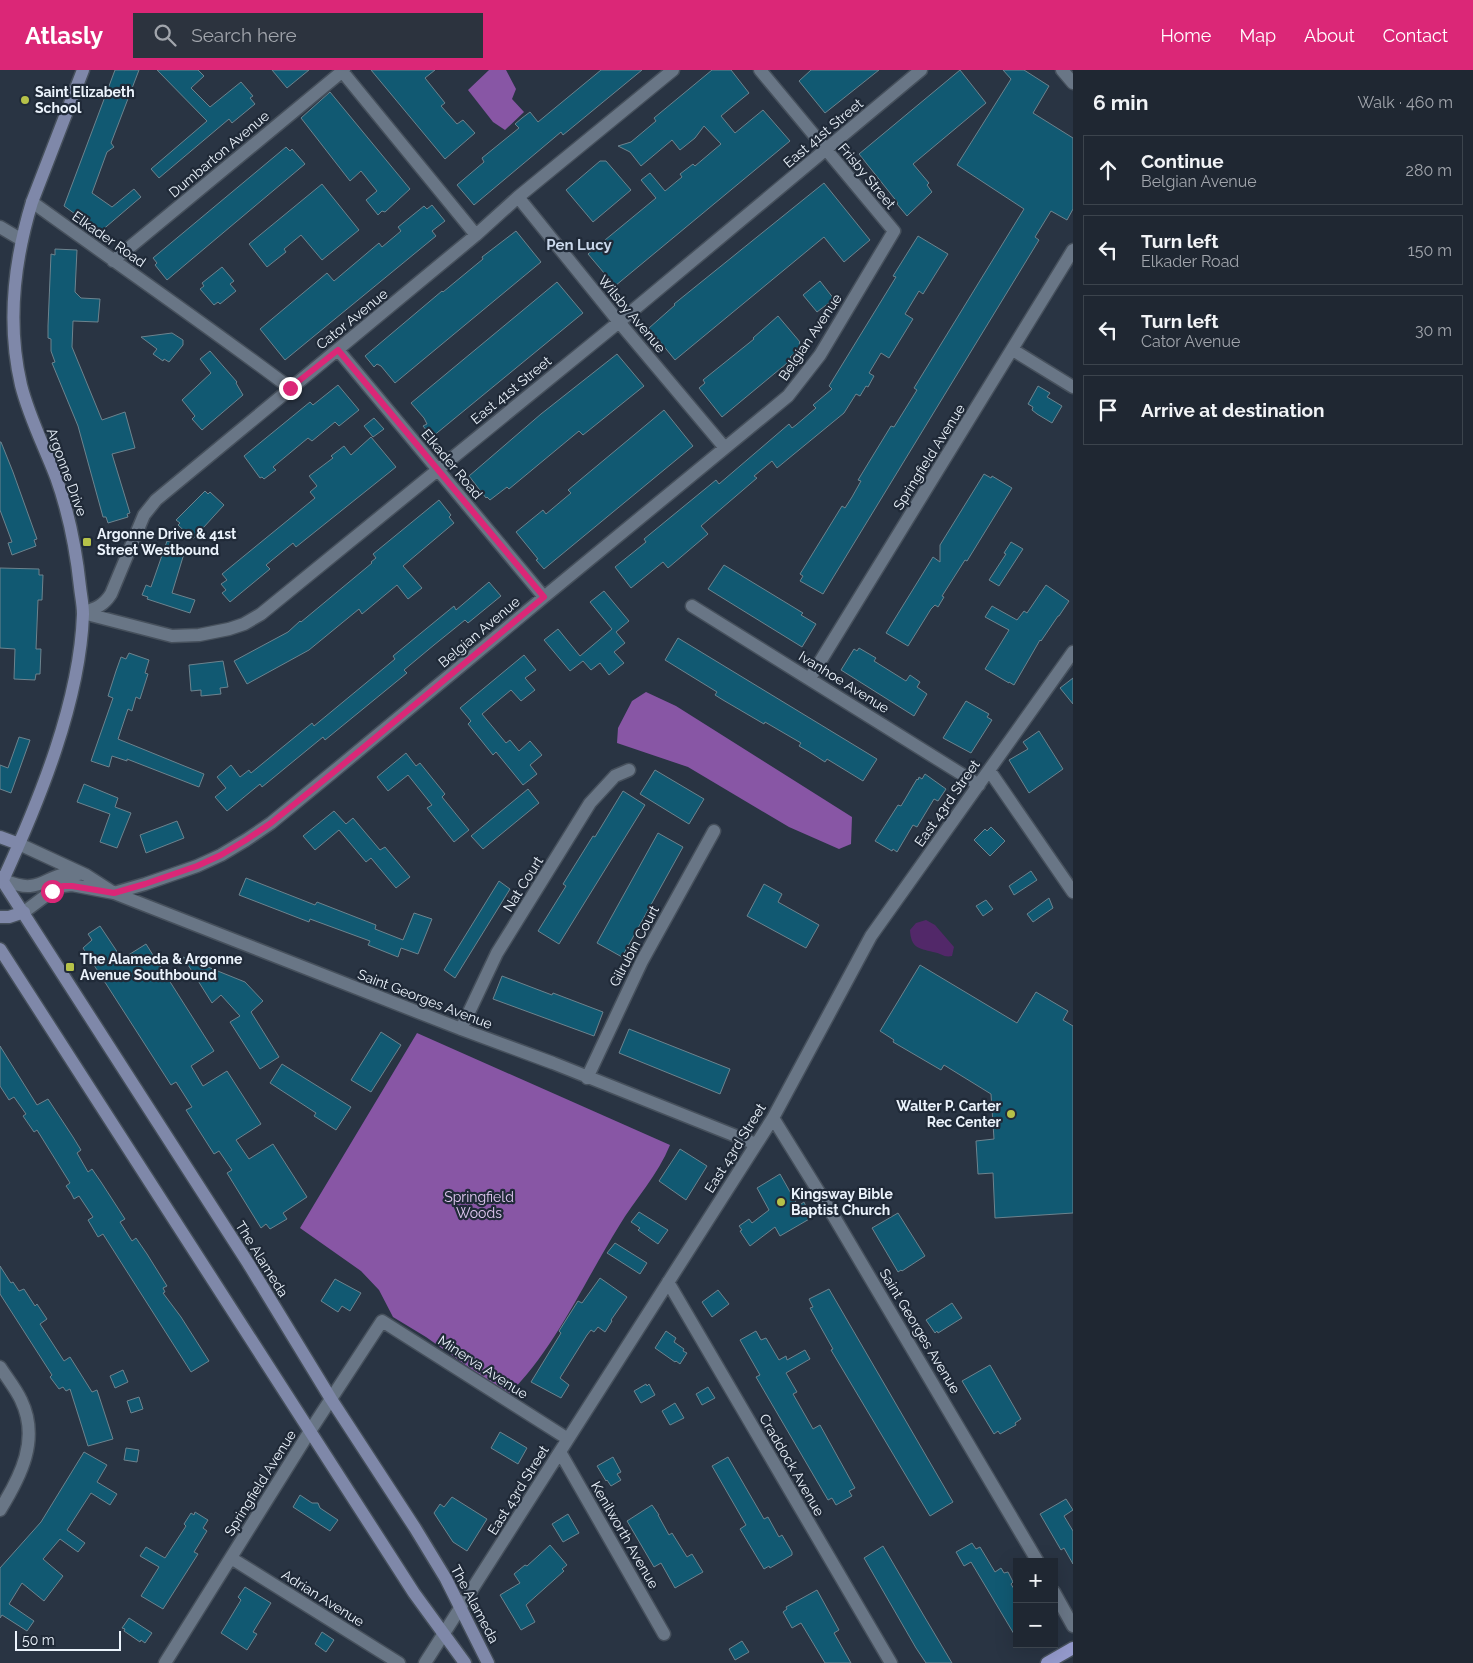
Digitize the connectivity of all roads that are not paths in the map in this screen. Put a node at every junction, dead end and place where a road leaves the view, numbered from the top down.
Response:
1 (83, 70) edge
2 (342, 70) edge
3 (673, 70) edge
4 (760, 70) edge
5 (921, 70) edge
6 (1062, 70) edge
7 (1073, 83) edge
8 (826, 150) junction
9 (518, 197) junction
10 (32, 202) junction
11 (0, 227) edge
12 (894, 232) joint
13 (476, 235) junction
14 (22, 240) junction
15 (1073, 250) edge
16 (113, 261) junction
17 (618, 322) junction
18 (338, 350) junction
19 (1013, 350) junction
20 (1073, 387) edge
21 (290, 388) junction
22 (725, 448) junction
23 (437, 470) junction
24 (544, 597) junction
25 (692, 606) dead end
26 (83, 612) junction
27 (1073, 652) edge
28 (810, 678) junction
29 (629, 770) dead end
30 (989, 770) junction
31 (979, 785) junction
32 (714, 831) dead end
33 (0, 837) edge
34 (19, 844) junction
35 (86, 875) junction
36 (1, 880) edge
37 (1073, 892) edge
38 (114, 893) junction
39 (24, 912) junction
40 (0, 917) edge
41 (0, 949) edge
42 (461, 1029) junction
43 (586, 1078) junction
44 (773, 1118) junction
45 (756, 1144) junction
46 (668, 1282) junction
47 (382, 1320) joint
48 (0, 1367) edge
49 (331, 1399) junction
50 (310, 1431) junction
51 (568, 1440) junction
52 (560, 1452) junction
53 (0, 1510) edge
54 (231, 1558) junction
55 (1036, 1558) edge
56 (1058, 1599) edge
57 (461, 1607) junction
58 (1073, 1626) edge
59 (444, 1634) junction
60 (664, 1634) dead end
61 (1073, 1648) edge
62 (165, 1663) edge
63 (399, 1663) edge
64 (426, 1663) edge
65 (465, 1663) edge
66 (488, 1663) edge
67 (891, 1663) edge
68 (1047, 1663) edge

1 - 10 main road, Argonne Drive
2 - 13 street
2 - 16 street, Dumbarton Avenue
3 - 9 street, Cator Avenue
4 - 8 street, Frisby Street
5 - 8 street, East 41st Street
6 - 7 street
8 - 12 street, Frisby Street
8 - 17 street, East 41st Street
9 - 13 street, Cator Avenue
9 - 17 street, Wilsby Avenue
10 - 14 main road, Argonne Drive
10 - 16 street, Elkader Road
11 - 14 street
12 - 22 street, Belgian Avenue
13 - 18 street, Cator Avenue
14 - 26 main road, Argonne Drive
15 - 19 street, Springfield Avenue
16 - 21 street, Elkader Road
17 - 22 street, Wilsby Avenue
17 - 23 street, East 41st Street
18 - 21 street, Cator Avenue
18 - 23 street, Elkader Road
19 - 20 street
19 - 28 street, Springfield Avenue
21 - 26 street, Cator Avenue
22 - 24 street, Belgian Avenue
23 - 24 street, Elkader Road
23 - 26 street, East 41st Street
24 - 38 street, Belgian Avenue
25 - 28 street, Ivanhoe Avenue
26 - 34 main road, Argonne Drive
27 - 30 street, East 43rd Street
28 - 31 street, Ivanhoe Avenue
29 - 42 street, Nat Court
30 - 31 street, East 43rd Street
30 - 37 street
31 - 44 street, East 43rd Street
32 - 43 street, Gilrubin Court
33 - 34 main road
34 - 35 street, Saint Georges Avenue
34 - 36 main road, Argonne Drive
35 - 36 street
35 - 38 street, Saint Georges Avenue
36 - 39 main road, The Alameda
38 - 39 street, Belgian Avenue
38 - 42 street, Saint Georges Avenue
39 - 40 main road
39 - 49 main road, The Alameda
41 - 50 main road
42 - 43 street, Saint Georges Avenue
43 - 45 street, Saint Georges Avenue
44 - 45 street, East 43rd Street
44 - 55 street, Saint Georges Avenue
45 - 46 street, East 43rd Street
46 - 51 street, East 43rd Street
46 - 67 street, Craddock Avenue
47 - 49 street, Springfield Avenue
47 - 51 street, Minerva Avenue
48 - 53 street
49 - 50 street, Springfield Avenue
49 - 57 main road, The Alameda
50 - 54 street, Springfield Avenue
50 - 59 main road
51 - 52 street, East 43rd Street
52 - 57 street, East 43rd Street
52 - 60 street, Kenilworth Avenue
54 - 62 street, Springfield Avenue
54 - 63 street, Adrian Avenue
56 - 58 street
57 - 59 street, East 43rd Street
57 - 66 main road, The Alameda
59 - 64 street, East 43rd Street
59 - 65 main road
61 - 68 main road

